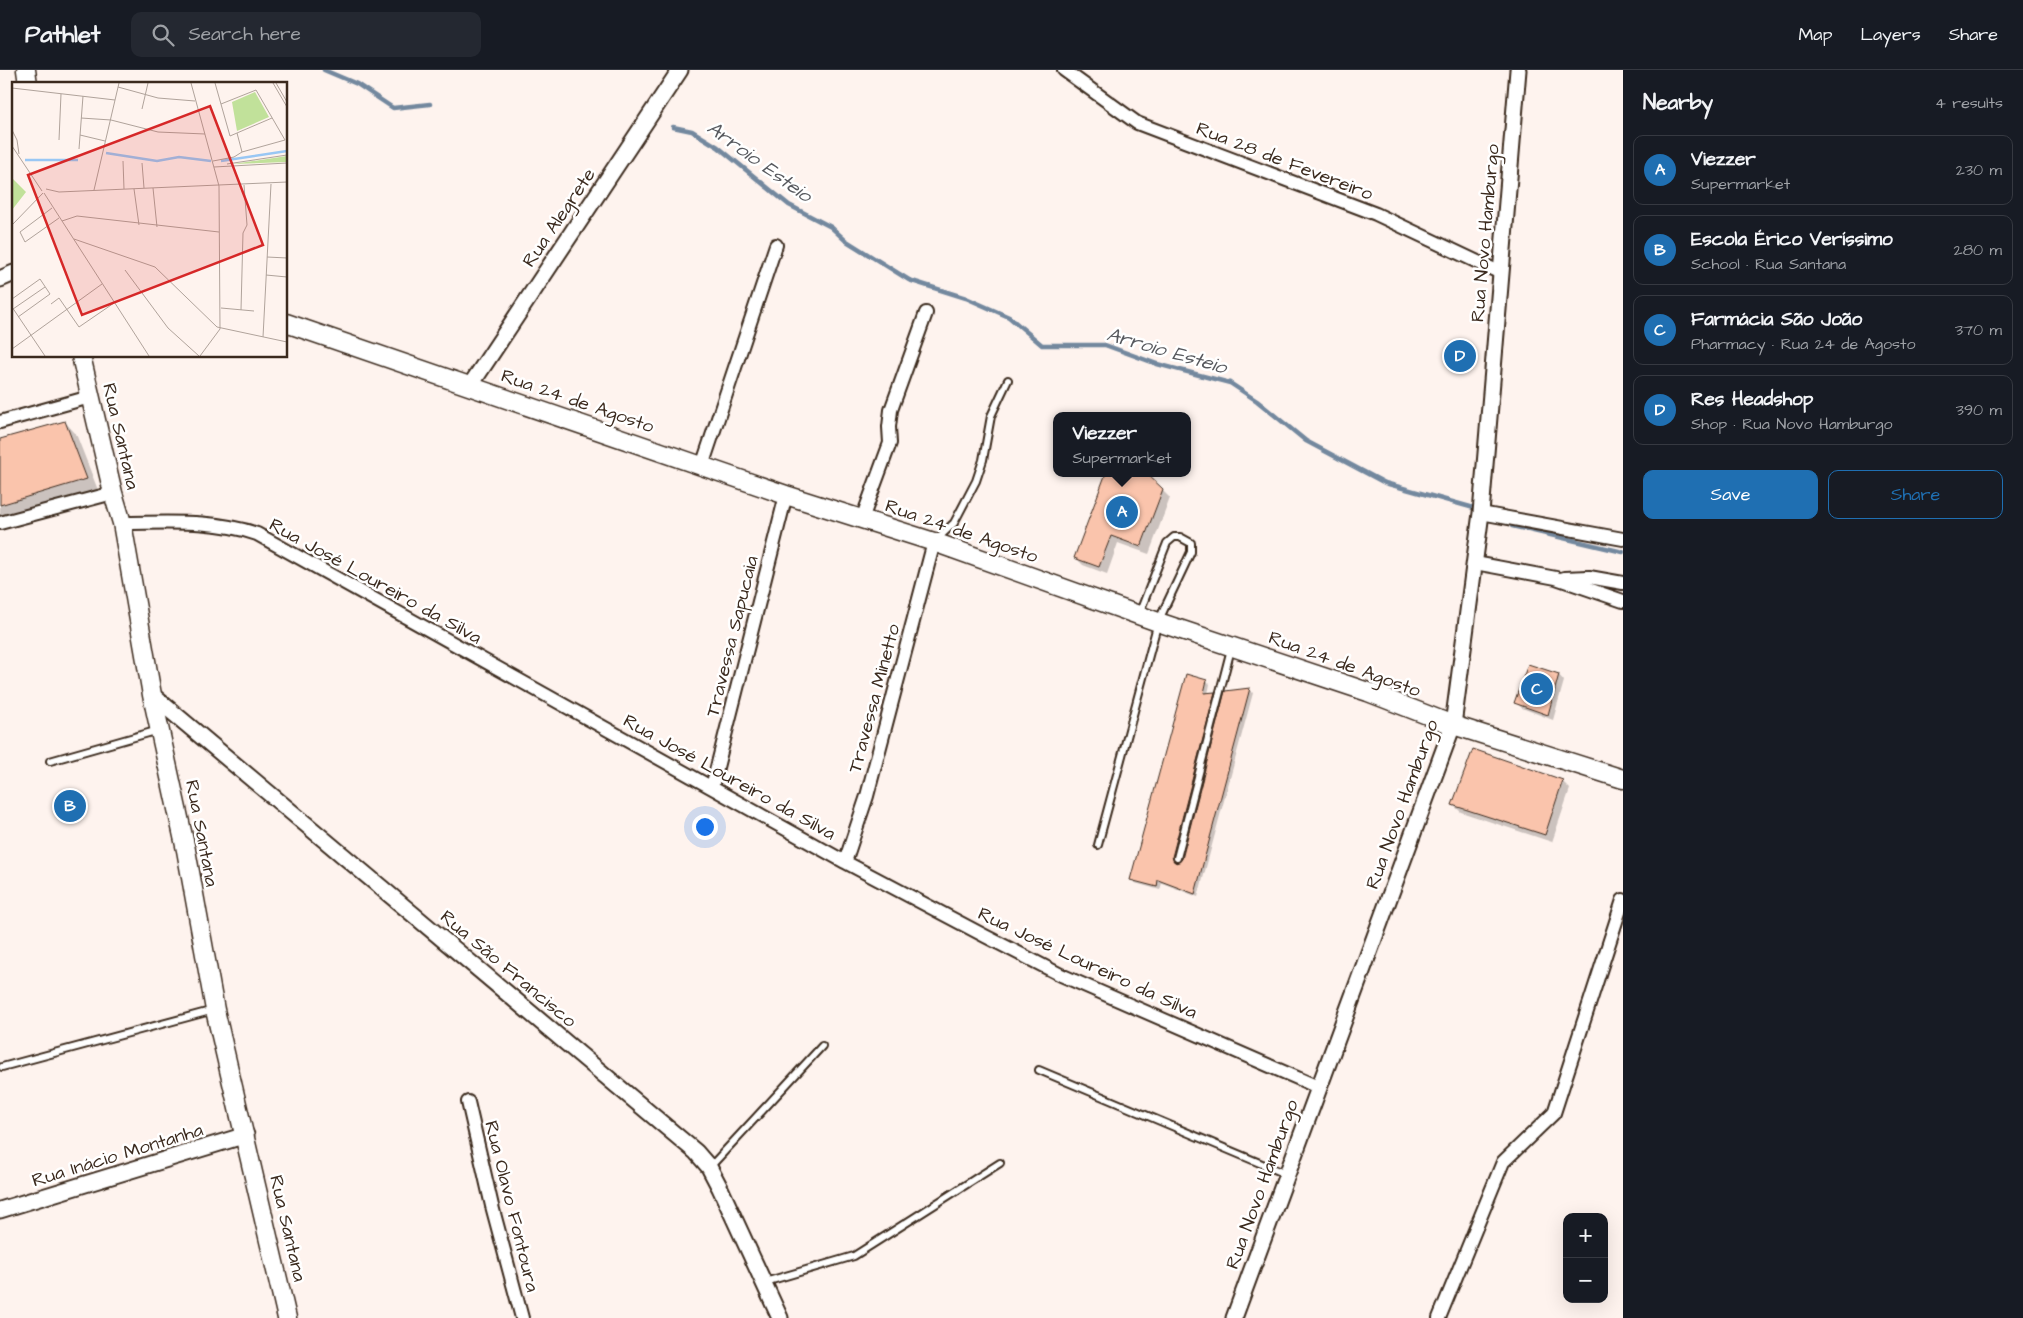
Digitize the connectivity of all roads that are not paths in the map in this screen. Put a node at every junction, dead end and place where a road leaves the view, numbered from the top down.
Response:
1 (680, 70) edge
2 (1064, 70) edge
3 (1518, 70) edge
4 (776, 245) dead end
5 (1501, 273) junction
6 (12, 274) edge
7 (0, 279) edge
8 (926, 313) dead end
9 (288, 324) edge
10 (81, 358) edge
11 (1008, 380) dead end
12 (470, 386) junction
13 (90, 397) junction
14 (0, 422) edge
15 (702, 466) junction
16 (113, 493) junction
17 (786, 495) junction
18 (1481, 514) junction
19 (862, 519) junction
20 (0, 523) edge
21 (122, 523) junction
22 (1623, 539) edge
23 (934, 542) junction
24 (1475, 563) junction
25 (1556, 578) junction
26 (1623, 583) edge
27 (1623, 601) edge
28 (1139, 614) junction
29 (1158, 622) junction
30 (1232, 645) junction
31 (152, 695) junction
32 (1453, 725) junction
33 (160, 730) junction
34 (50, 761) dead end
35 (1623, 779) edge
36 (712, 787) junction
37 (1098, 845) dead end
38 (1177, 858) dead end
39 (845, 862) junction
40 (1623, 900) edge
41 (215, 1010) junction
42 (822, 1046) dead end
43 (2, 1067) dead end
44 (1039, 1070) dead end
45 (1318, 1087) junction
46 (468, 1102) dead end
47 (246, 1135) junction
48 (1000, 1163) dead end
49 (709, 1168) junction
50 (1286, 1174) junction
51 (0, 1210) edge
52 (765, 1282) junction
53 (287, 1318) edge
54 (522, 1318) edge
55 (780, 1318) edge
56 (1234, 1318) edge
57 (1439, 1318) edge

1 - 12 street, Rua Alegrete
2 - 5 street, Rua 28 de Fevereiro
3 - 5 street, Rua Novo Hamburgo
4 - 15 street
5 - 18 street, Rua Novo Hamburgo
6 - 7 street
8 - 19 street
9 - 12 main road, Rua 24 de Agosto
10 - 13 main road, Rua Santana
11 - 23 lane
12 - 15 main road, Rua 24 de Agosto
13 - 14 street
13 - 16 main road, Rua Santana
15 - 17 main road, Rua 24 de Agosto
16 - 20 street
16 - 21 main road, Rua Santana
17 - 19 main road, Rua 24 de Agosto
17 - 36 street, Travessa Sapucaia
18 - 22 street
18 - 24 street, Rua Novo Hamburgo
19 - 23 main road, Rua 24 de Agosto
21 - 31 main road, Rua Santana
21 - 36 street, Rua José Loureiro da Silva
23 - 28 main road, Rua 24 de Agosto
23 - 39 street, Travessa Minetto
24 - 25 street
24 - 32 street, Rua Novo Hamburgo
25 - 26 street
25 - 27 street
28 - 29 main road, Rua 24 de Agosto
28 - 29 lane
29 - 30 main road, Rua 24 de Agosto
29 - 37 lane
30 - 32 main road, Rua 24 de Agosto
30 - 38 lane
31 - 33 main road, Rua Santana
31 - 49 street, Rua São Francisco
32 - 35 main road, Rua 24 de Agosto
32 - 45 street, Rua Novo Hamburgo
33 - 34 lane
33 - 41 main road, Rua Santana
36 - 39 street, Rua José Loureiro da Silva
39 - 45 street, Rua José Loureiro da Silva
40 - 57 street
41 - 43 lane
41 - 47 main road, Rua Santana
42 - 49 lane
44 - 50 lane
45 - 50 street, Rua Novo Hamburgo
46 - 54 street, Rua Olavo Fontoura
47 - 51 street, Rua Inácio Montanha
47 - 53 main road, Rua Santana
48 - 52 lane
49 - 52 street, Rua São Francisco
50 - 56 street, Rua Novo Hamburgo
52 - 55 street, Rua São Francisco

